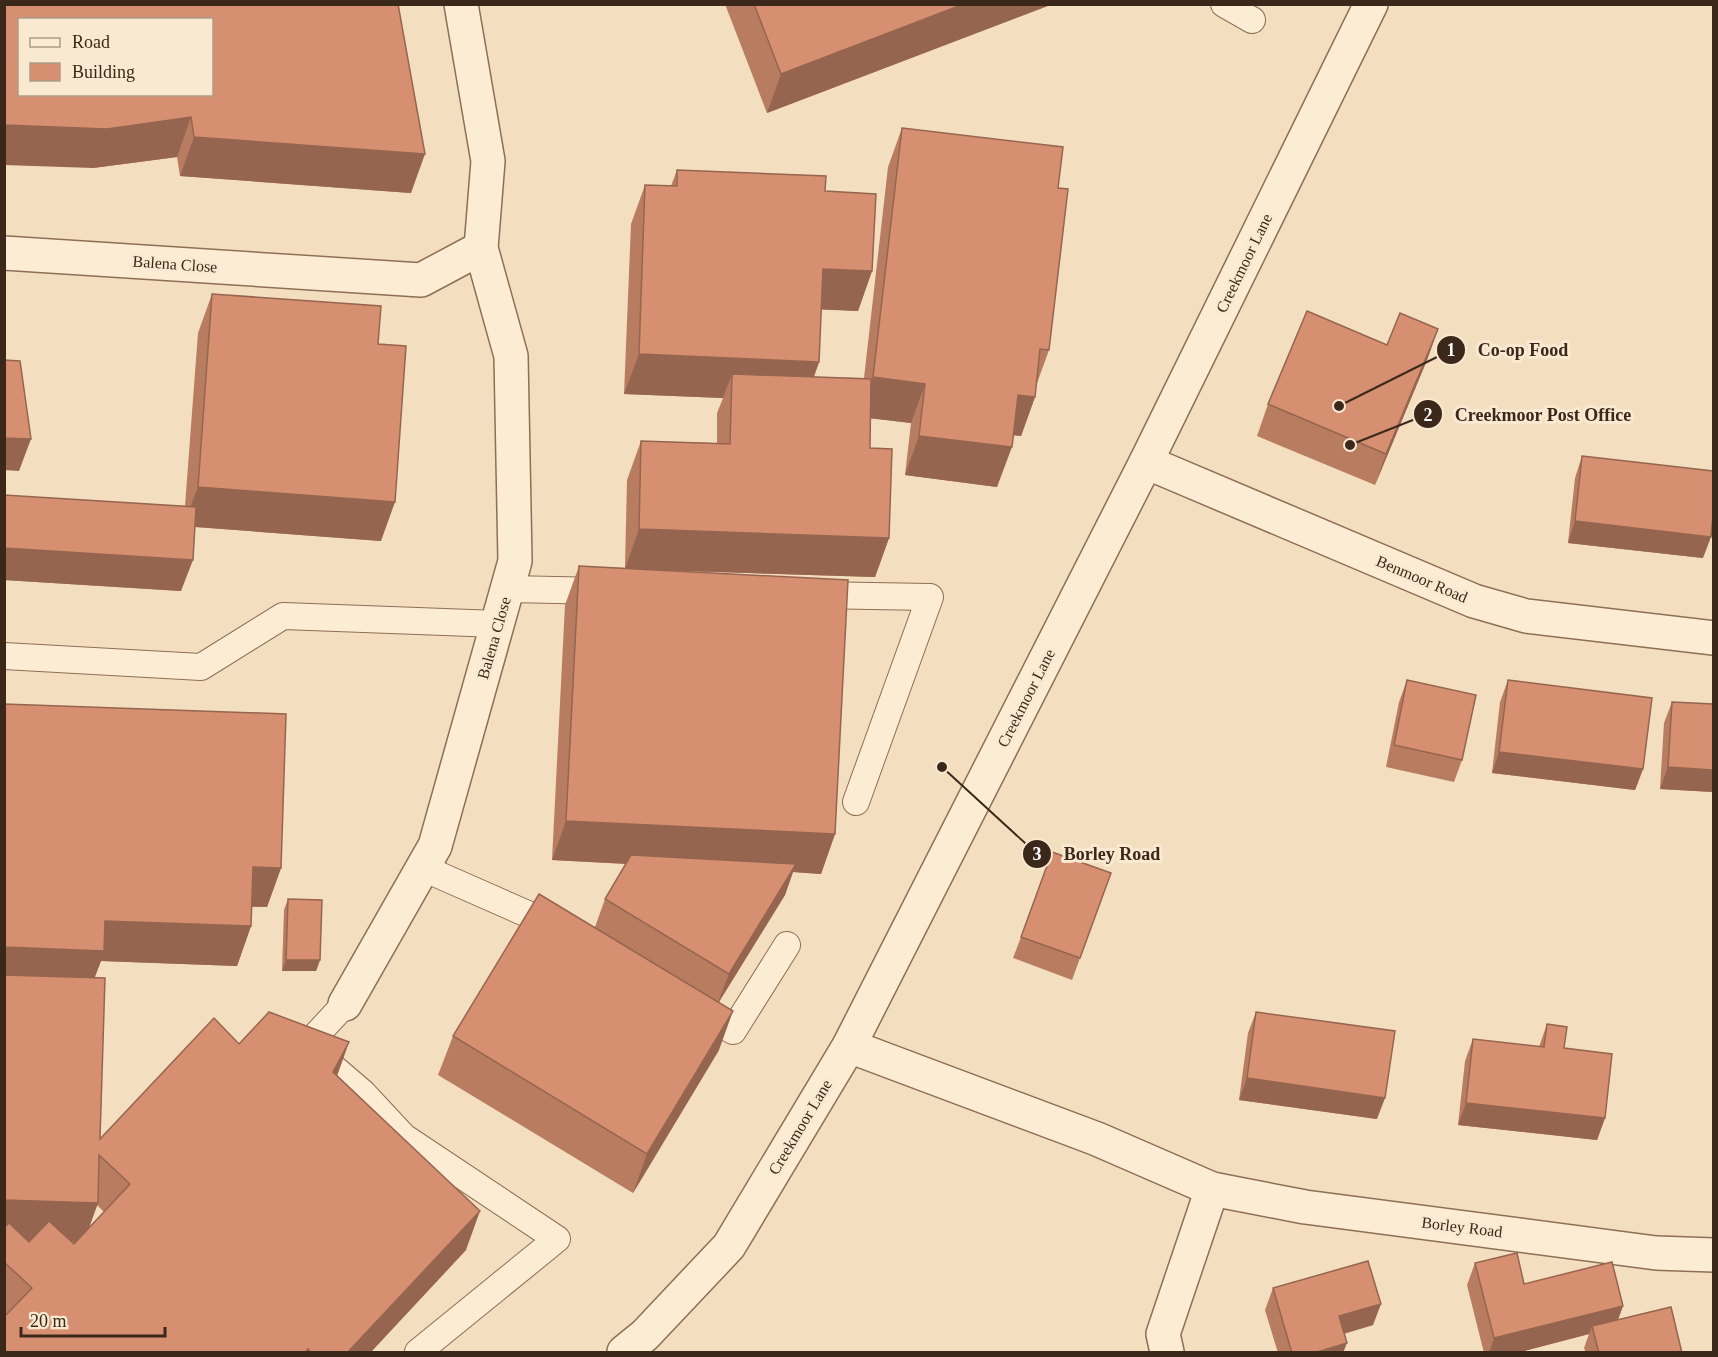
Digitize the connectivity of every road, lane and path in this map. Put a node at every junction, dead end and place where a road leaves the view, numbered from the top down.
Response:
1 (461, 4) edge
2 (1224, 4) edge
3 (1371, 4) edge
4 (1252, 20) dead end
5 (481, 248) junction
6 (4, 253) edge
7 (1146, 462) junction
8 (508, 589) junction
9 (625, 591) edge
10 (789, 594) edge
11 (498, 624) junction
12 (1713, 638) edge
13 (4, 656) edge
14 (856, 802) dead end
15 (423, 868) junction
16 (574, 936) edge
17 (787, 945) dead end
18 (673, 995) edge
19 (345, 1004) joint
20 (849, 1046) junction
21 (1212, 1189) junction
22 (1713, 1255) edge
23 (418, 1353) edge
24 (624, 1353) edge
25 (1167, 1353) edge

1 - 5 street, Balena Close
2 - 4 lane
3 - 7 street, Creekmoor Lane
5 - 6 street, Balena Close
5 - 8 street, Balena Close
7 - 12 street, Benmoor Road
7 - 20 street, Creekmoor Lane
8 - 9 lane
8 - 11 street, Balena Close
10 - 14 lane
11 - 13 lane
11 - 15 street, Balena Close
15 - 16 lane
15 - 19 street, Balena Close
17 - 18 lane
19 - 23 lane
20 - 21 street, Borley Road
20 - 24 street, Creekmoor Lane
21 - 22 street, Borley Road
21 - 25 street

